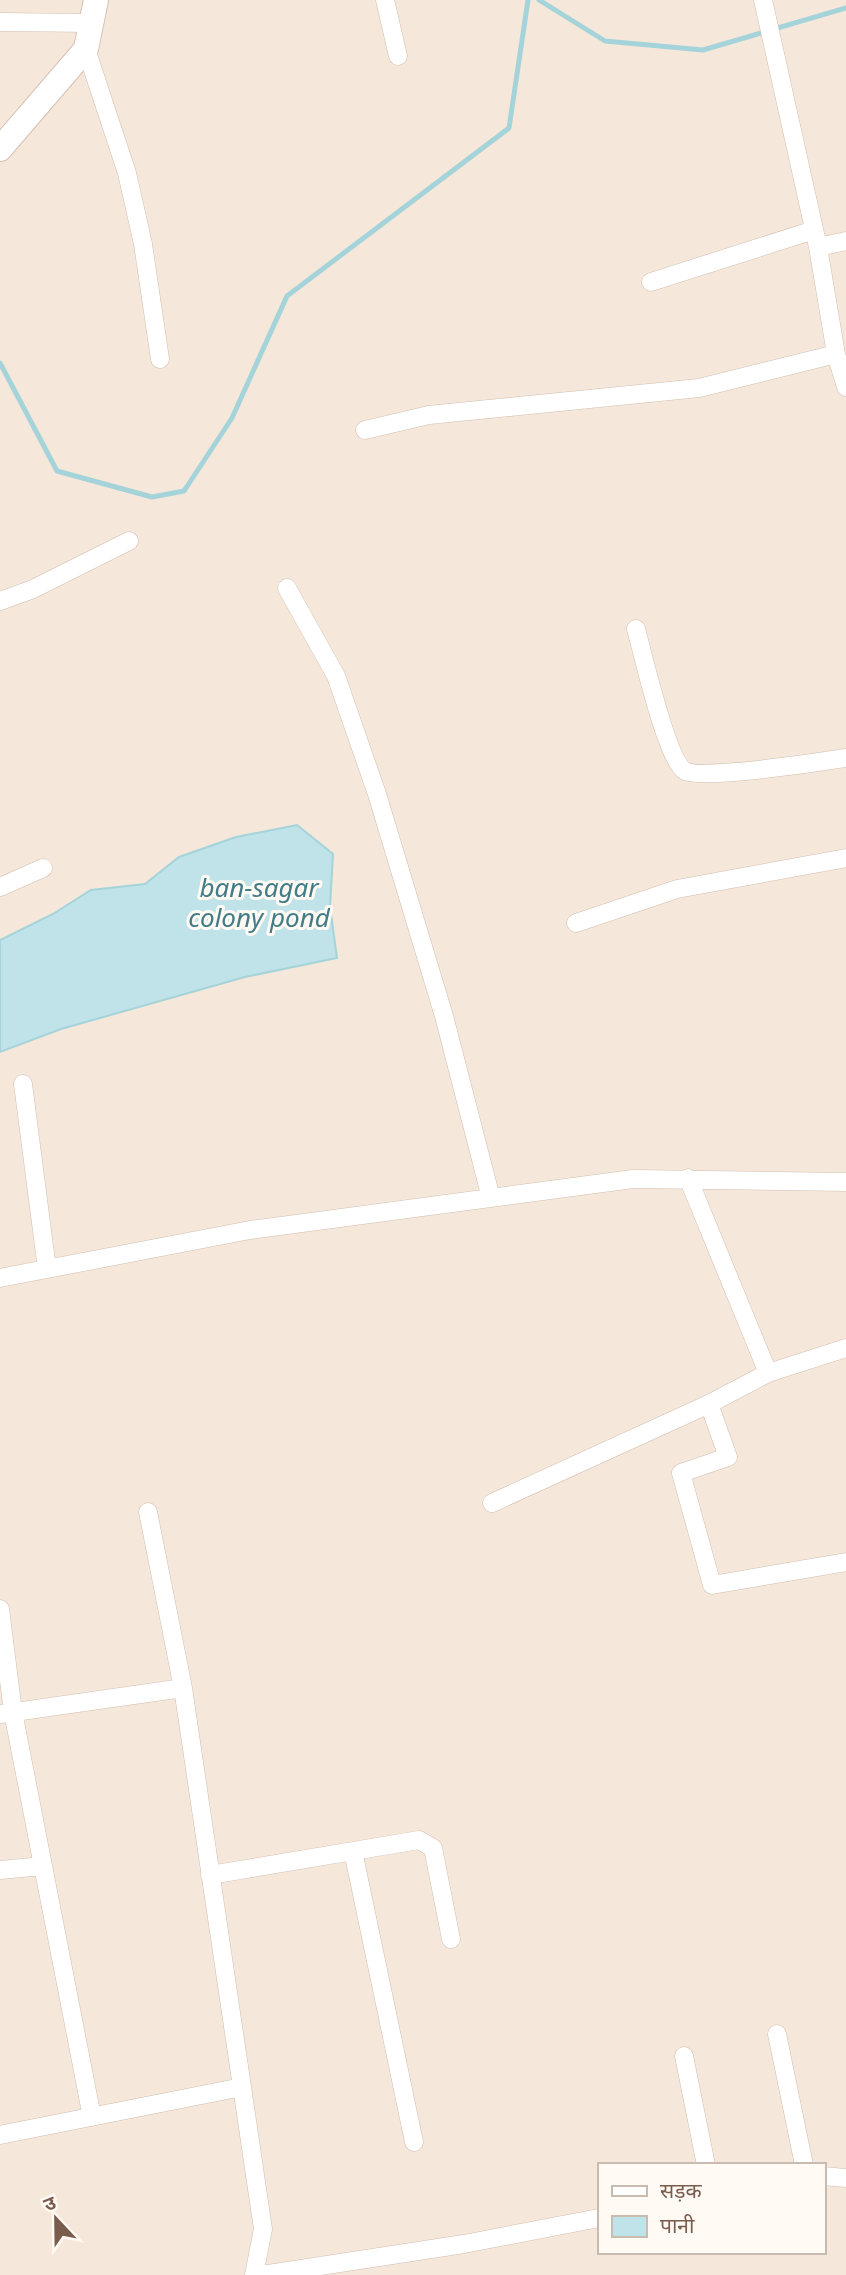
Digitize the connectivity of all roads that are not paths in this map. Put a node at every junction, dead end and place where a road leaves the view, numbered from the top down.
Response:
1 (385, 0) edge
2 (763, 0) edge
3 (94, 11) edge
4 (0, 22) edge
5 (86, 48) junction
6 (398, 56) dead end
7 (0, 149) edge
8 (816, 239) junction
9 (846, 241) edge
10 (651, 282) dead end
11 (836, 354) junction
12 (160, 359) dead end
13 (846, 387) edge
14 (365, 430) dead end
15 (129, 541) dead end
16 (287, 588) dead end
17 (0, 601) edge
18 (636, 629) dead end
19 (846, 758) edge
20 (846, 858) edge
21 (43, 868) dead end
22 (0, 887) edge
23 (576, 923) dead end
24 (23, 1084) dead end
25 (688, 1178) junction
26 (846, 1182) edge
27 (491, 1198) junction
28 (47, 1269) junction
29 (0, 1278) edge
30 (846, 1348) edge
31 (768, 1373) junction
32 (709, 1404) junction
33 (492, 1503) dead end
34 (148, 1512) dead end
35 (846, 1562) edge
36 (0, 1609) edge
37 (183, 1688) junction
38 (7, 1713) edge
39 (353, 1851) junction
40 (43, 1866) junction
41 (0, 1870) edge
42 (210, 1875) junction
43 (451, 1939) dead end
44 (777, 2034) dead end
45 (684, 2056) dead end
46 (242, 2087) junction
47 (92, 2117) junction
48 (0, 2134) edge
49 (414, 2142) dead end
50 (706, 2163) edge
51 (804, 2163) edge
52 (825, 2176) edge
53 (846, 2178) edge
54 (598, 2218) edge
55 (254, 2275) edge
56 (262, 2275) edge

1 - 6 street
2 - 8 street
3 - 4 street
3 - 5 main road
5 - 7 main road
5 - 12 street
8 - 9 street
8 - 10 street
8 - 11 street
11 - 13 street
11 - 14 street
15 - 17 street
16 - 27 street
18 - 19 street
20 - 23 street
21 - 22 street
24 - 28 street
25 - 26 street
25 - 27 street
25 - 31 street
27 - 28 street
28 - 29 street
30 - 31 street
31 - 32 street
32 - 33 street
32 - 35 street
34 - 37 street
36 - 38 street
37 - 38 street
37 - 42 street
38 - 40 street
39 - 42 street
39 - 43 street
39 - 49 street
40 - 41 street
40 - 47 street
42 - 46 street
44 - 51 street
45 - 50 street
46 - 47 street
46 - 55 street
47 - 48 street
52 - 53 street
54 - 56 street

